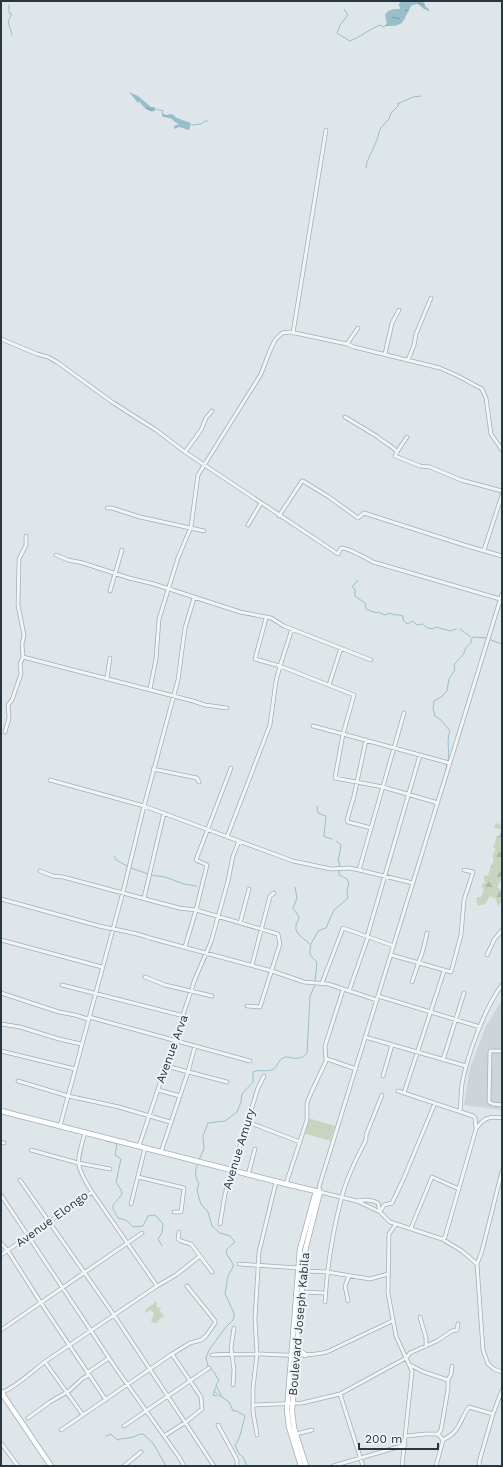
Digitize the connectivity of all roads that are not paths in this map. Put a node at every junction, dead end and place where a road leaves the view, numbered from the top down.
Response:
1 (326, 130) dead end
2 (431, 298) dead end
3 (399, 310) dead end
4 (358, 328) dead end
5 (293, 333) junction
6 (1, 339) edge
7 (347, 344) junction
8 (385, 354) junction
9 (408, 360) junction
10 (212, 411) dead end
11 (345, 417) dead end
12 (407, 437) dead end
13 (502, 450) edge
14 (184, 452) junction
15 (397, 452) junction
16 (205, 465) junction
17 (502, 491) edge
18 (502, 495) edge
19 (261, 503) junction
20 (107, 508) dead end
21 (279, 516) junction
22 (248, 525) dead end
23 (190, 527) junction
24 (204, 531) dead end
25 (26, 536) dead end
26 (122, 550) dead end
27 (484, 550) junction
28 (56, 555) dead end
29 (502, 556) edge
30 (115, 574) junction
31 (168, 589) junction
32 (110, 591) dead end
33 (502, 594) edge
34 (194, 598) junction
35 (500, 599) junction
36 (266, 618) junction
37 (292, 629) junction
38 (341, 648) junction
39 (23, 657) junction
40 (110, 658) dead end
41 (371, 660) dead end
42 (280, 666) junction
43 (107, 678) junction
44 (329, 685) junction
45 (150, 689) junction
46 (172, 695) junction
47 (226, 708) dead end
48 (404, 713) dead end
49 (313, 726) dead end
50 (5, 732) dead end
51 (343, 734) junction
52 (366, 740) junction
53 (394, 748) junction
54 (420, 755) junction
55 (449, 763) junction
56 (231, 768) dead end
57 (154, 769) junction
58 (50, 780) dead end
59 (199, 782) dead end
60 (357, 782) junction
61 (383, 787) junction
62 (408, 794) junction
63 (438, 803) junction
64 (144, 806) junction
65 (164, 813) junction
66 (371, 828) junction
67 (207, 829) junction
68 (228, 837) junction
69 (239, 841) junction
70 (359, 870) junction
71 (464, 870) dead end
72 (40, 871) dead end
73 (384, 876) junction
74 (413, 883) junction
75 (249, 889) dead end
76 (123, 892) junction
77 (274, 893) dead end
78 (144, 898) junction
79 (1, 899) edge
80 (196, 910) junction
81 (218, 916) junction
82 (240, 923) junction
83 (112, 929) junction
84 (261, 930) junction
85 (502, 930) edge
86 (427, 933) dead end
87 (367, 937) junction
88 (1, 940) edge
89 (394, 946) junction
90 (185, 948) junction
91 (207, 953) junction
92 (391, 955) junction
93 (487, 955) dead end
94 (418, 963) junction
95 (252, 965) junction
96 (102, 967) junction
97 (272, 971) junction
98 (444, 971) junction
99 (145, 977) dead end
100 (412, 982) dead end
101 (322, 983) junction
102 (62, 985) dead end
103 (502, 985) edge
104 (343, 990) junction
105 (192, 991) junction
106 (349, 991) junction
107 (1, 993) edge
108 (95, 993) junction
109 (464, 993) dead end
110 (212, 996) dead end
111 (378, 996) junction
112 (377, 1000) junction
113 (247, 1006) dead end
114 (430, 1012) junction
115 (184, 1016) junction
116 (88, 1018) junction
117 (456, 1019) junction
118 (1, 1024) edge
119 (480, 1027) junction
120 (365, 1037) junction
121 (175, 1041) junction
122 (81, 1044) junction
123 (392, 1045) junction
124 (195, 1046) junction
125 (1, 1051) edge
126 (502, 1051) edge
127 (418, 1052) junction
128 (327, 1059) junction
129 (443, 1060) junction
130 (250, 1061) dead end
131 (166, 1066) junction
132 (466, 1066) junction
133 (356, 1068) junction
134 (75, 1069) junction
135 (188, 1072) junction
136 (264, 1076) dead end
137 (383, 1076) dead end
138 (18, 1081) dead end
139 (227, 1082) dead end
140 (158, 1090) junction
141 (398, 1091) dead end
142 (404, 1093) junction
143 (382, 1095) dead end
144 (68, 1096) junction
145 (180, 1096) junction
146 (435, 1103) junction
147 (502, 1106) edge
148 (1, 1111) edge
149 (460, 1111) junction
150 (149, 1116) junction
151 (475, 1118) junction
152 (502, 1118) edge
153 (484, 1119) junction
154 (170, 1122) junction
155 (248, 1122) junction
156 (60, 1126) junction
157 (476, 1129) junction
158 (85, 1132) junction
159 (300, 1142) junction
160 (139, 1146) junction
161 (145, 1148) junction
162 (255, 1149) dead end
163 (30, 1150) dead end
164 (161, 1152) junction
165 (78, 1163) junction
166 (110, 1169) dead end
167 (233, 1170) junction
168 (502, 1171) edge
169 (248, 1175) junction
170 (138, 1176) junction
171 (20, 1180) dead end
172 (276, 1182) junction
173 (286, 1184) junction
174 (318, 1190) junction
175 (459, 1190) junction
176 (92, 1192) junction
177 (1, 1195) edge
178 (342, 1197) junction
179 (357, 1202) junction
180 (131, 1204) dead end
181 (174, 1212) dead end
182 (380, 1212) junction
183 (49, 1222) junction
184 (220, 1224) dead end
185 (396, 1224) junction
186 (411, 1228) junction
187 (179, 1232) dead end
188 (142, 1233) dead end
189 (28, 1237) junction
190 (442, 1239) junction
191 (1, 1243) edge
192 (127, 1243) junction
193 (8, 1251) junction
194 (1, 1256) edge
195 (200, 1256) junction
196 (239, 1264) dead end
197 (477, 1264) junction
198 (259, 1265) junction
199 (301, 1269) junction
200 (212, 1272) dead end
201 (327, 1272) junction
202 (84, 1273) junction
203 (388, 1274) junction
204 (349, 1276) junction
205 (157, 1286) junction
206 (187, 1286) dead end
207 (62, 1288) junction
208 (302, 1292) junction
209 (326, 1293) junction
210 (348, 1301) dead end
211 (325, 1302) dead end
212 (41, 1303) junction
213 (114, 1315) junction
214 (420, 1317) dead end
215 (392, 1321) junction
216 (458, 1324) dead end
217 (234, 1328) dead end
218 (1, 1330) edge
219 (91, 1330) junction
220 (69, 1346) junction
221 (426, 1346) junction
222 (297, 1348) junction
223 (172, 1354) junction
224 (231, 1354) junction
225 (257, 1354) junction
226 (212, 1355) dead end
227 (294, 1355) junction
228 (305, 1356) junction
229 (109, 1358) junction
230 (406, 1358) junction
231 (45, 1362) junction
232 (410, 1365) junction
233 (452, 1366) dead end
234 (210, 1368) dead end
235 (150, 1370) junction
236 (502, 1372) edge
237 (88, 1374) junction
238 (448, 1380) junction
239 (190, 1381) junction
240 (128, 1385) junction
241 (233, 1385) dead end
242 (502, 1390) edge
243 (67, 1392) junction
244 (1, 1393) edge
245 (340, 1394) junction
246 (168, 1396) junction
247 (106, 1400) junction
248 (253, 1404) junction
249 (290, 1404) junction
250 (146, 1411) junction
251 (493, 1414) junction
252 (83, 1415) junction
253 (28, 1418) dead end
254 (186, 1422) junction
255 (218, 1425) dead end
256 (124, 1426) dead end
257 (61, 1430) dead end
258 (312, 1430) dead end
259 (296, 1434) junction
260 (438, 1434) junction
261 (257, 1435) dead end
262 (164, 1436) junction
263 (406, 1436) junction
264 (443, 1440) junction
265 (1, 1443) edge
266 (404, 1445) junction
267 (141, 1452) dead end
268 (360, 1458) junction
269 (48, 1465) edge
270 (18, 1466) edge
271 (124, 1466) edge
272 (184, 1466) edge
273 (214, 1466) edge
274 (237, 1466) edge
275 (301, 1466) edge
276 (306, 1466) edge
277 (332, 1466) edge
278 (363, 1466) edge
279 (402, 1466) edge
280 (436, 1466) edge
281 (480, 1466) edge

1 - 5 street
2 - 9 street
3 - 8 street
4 - 7 street
5 - 7 street
5 - 16 street
6 - 14 street
7 - 8 street
8 - 9 street
9 - 13 street
10 - 14 street
11 - 15 street
12 - 15 street
14 - 16 street
15 - 17 street
16 - 19 street
16 - 23 street
18 - 27 street
19 - 21 street
19 - 22 street
20 - 23 street
21 - 27 street
21 - 35 street
23 - 24 street
23 - 31 street
25 - 39 street
26 - 30 street
27 - 29 street
28 - 30 street
30 - 31 street
30 - 32 street
31 - 34 street
31 - 45 street
33 - 35 street
34 - 36 street
34 - 46 street
35 - 55 street
36 - 37 street
36 - 42 street
37 - 38 street
37 - 42 street
38 - 41 street
38 - 44 street
39 - 43 street
39 - 50 street
40 - 43 street
42 - 44 street
42 - 68 street
43 - 45 street
44 - 51 street
45 - 46 street
46 - 47 street
46 - 57 street
48 - 53 street
49 - 51 street
51 - 52 street
51 - 60 street
52 - 53 street
52 - 60 street
53 - 54 street
53 - 61 street
54 - 55 street
54 - 62 street
55 - 63 street
56 - 67 street
57 - 59 street
57 - 64 street
58 - 64 street
60 - 61 street
60 - 66 street
61 - 62 street
61 - 66 street
62 - 63 street
62 - 73 street
63 - 74 street
64 - 65 street
64 - 76 street
65 - 67 street
65 - 78 street
66 - 70 street
67 - 68 street
67 - 80 street
68 - 69 street
69 - 70 street
69 - 81 street, Avenue Arva
70 - 73 street
71 - 98 street
72 - 76 street
73 - 74 street
73 - 87 street
74 - 89 street
75 - 82 street
76 - 78 street
76 - 83 street
77 - 84 street
78 - 80 street
79 - 83 street
80 - 81 street
80 - 90 street
81 - 82 street
81 - 91 street, Avenue Arva
82 - 84 street
83 - 90 street
83 - 96 street
84 - 95 street
84 - 97 street
85 - 93 street
86 - 94 street
87 - 89 street
87 - 101 street
87 - 106 street
88 - 96 street
89 - 92 street
90 - 91 street
91 - 95 street
91 - 105 street, Avenue Arva
92 - 94 street
92 - 111 street
94 - 98 street
94 - 100 street
95 - 97 street
96 - 108 street
97 - 101 street
97 - 113 street
98 - 114 street
99 - 105 street
101 - 104 street
102 - 108 street
103 - 119 street
104 - 106 street
104 - 128 street
105 - 110 street
105 - 115 street, Avenue Arva
106 - 112 street
107 - 116 street
108 - 115 street
108 - 116 street
109 - 117 street
111 - 112 street
111 - 114 street
112 - 120 street
114 - 117 street
114 - 127 street
115 - 121 street, Avenue Arva
116 - 121 street
116 - 122 street
117 - 119 street
117 - 129 street
118 - 122 street
119 - 132 street
120 - 123 street
120 - 133 street
121 - 124 street
121 - 131 street, Avenue Arva
122 - 134 street
123 - 127 street
123 - 137 street
124 - 130 street
124 - 135 street
125 - 134 street
126 - 147 street
127 - 129 street
127 - 142 street
128 - 133 street
128 - 159 street
129 - 132 street
131 - 135 street
131 - 140 street, Avenue Arva
132 - 149 street
133 - 174 street
134 - 144 street
135 - 139 street
135 - 145 street
136 - 155 street, Avenue Amury
138 - 144 street
140 - 145 street
140 - 150 street, Avenue Arva
141 - 142 street
142 - 146 street
143 - 178 street
144 - 150 street
144 - 156 street
145 - 154 street
146 - 149 street
146 - 182 street
148 - 156 street
149 - 151 street
150 - 154 street
150 - 160 street, Avenue Arva
151 - 153 street
151 - 157 street
152 - 153 street
153 - 157 street
154 - 164 street
155 - 159 street
155 - 167 street, Avenue Amury
156 - 158 street
157 - 175 street
158 - 160 street
158 - 165 street
159 - 173 street
160 - 161 street
161 - 164 street
161 - 170 street
162 - 169 street
163 - 165 street
164 - 167 street
165 - 166 street
165 - 176 street, Avenue Elongo
167 - 169 street
167 - 184 street, Avenue Amury
168 - 197 street
169 - 172 street
170 - 180 street
170 - 181 street
171 - 183 street
172 - 173 street
172 - 198 street
173 - 174 street
174 - 178 street
174 - 199 street, Boulevard Joseph Kabila
175 - 186 street
175 - 190 street
176 - 183 street, Avenue Elongo
176 - 192 street
177 - 189 street
178 - 179 street
178 - 201 street
179 - 182 street
179 - 182 street
182 - 185 street
183 - 189 street, Avenue Elongo
183 - 202 street
185 - 186 street
185 - 203 street
186 - 190 street
187 - 195 street
188 - 192 street
189 - 193 street, Avenue Elongo
189 - 207 street
190 - 197 street
191 - 193 street
192 - 202 street
192 - 205 street
193 - 194 street, Avenue Elongo
193 - 212 street
195 - 200 street
195 - 205 street
196 - 198 street
197 - 236 street
198 - 199 street
198 - 225 street
199 - 201 street
199 - 208 street, Boulevard Joseph Kabila
199 - 227 street, Boulevard Joseph Kabila
201 - 204 street
201 - 209 street
202 - 207 street
202 - 213 street
203 - 204 street
203 - 215 street
204 - 210 street
205 - 213 street
206 - 223 street
207 - 212 street
207 - 219 street
208 - 209 street
208 - 222 street, Boulevard Joseph Kabila
209 - 211 street
212 - 218 street
212 - 220 street
213 - 219 street
213 - 235 street
214 - 221 street
215 - 228 street
215 - 230 street
216 - 221 street
217 - 224 street
219 - 220 street
219 - 229 street
220 - 231 street
220 - 237 street
221 - 230 street
222 - 227 street, Boulevard Joseph Kabila
222 - 228 street
223 - 235 street
223 - 239 street
224 - 225 street
224 - 226 street
224 - 241 street
225 - 227 street
225 - 248 street
227 - 228 street
227 - 249 street, Boulevard Joseph Kabila
229 - 237 street
229 - 240 street
230 - 232 street
230 - 245 street
231 - 243 street
231 - 244 street
232 - 238 street
232 - 263 street
233 - 238 street
234 - 239 street
235 - 240 street
235 - 246 street
237 - 243 street
237 - 247 street
238 - 260 street
239 - 246 street
239 - 254 street
240 - 247 street
240 - 250 street
242 - 251 street
243 - 252 street
243 - 253 street
244 - 269 street
245 - 249 street
245 - 268 street
246 - 250 street
246 - 254 street
247 - 252 street
248 - 249 street
248 - 261 street
249 - 259 street, Boulevard Joseph Kabila
249 - 275 street, Boulevard Joseph Kabila
250 - 256 street
250 - 262 street
251 - 264 street
251 - 281 street
252 - 257 street
254 - 262 street
254 - 273 street
255 - 274 street
258 - 259 street
259 - 276 street, Boulevard Joseph Kabila
260 - 263 street
260 - 264 street
262 - 272 street
263 - 266 street
264 - 280 street
265 - 270 street
266 - 268 street
266 - 279 street
267 - 271 street
268 - 277 street
268 - 278 street

